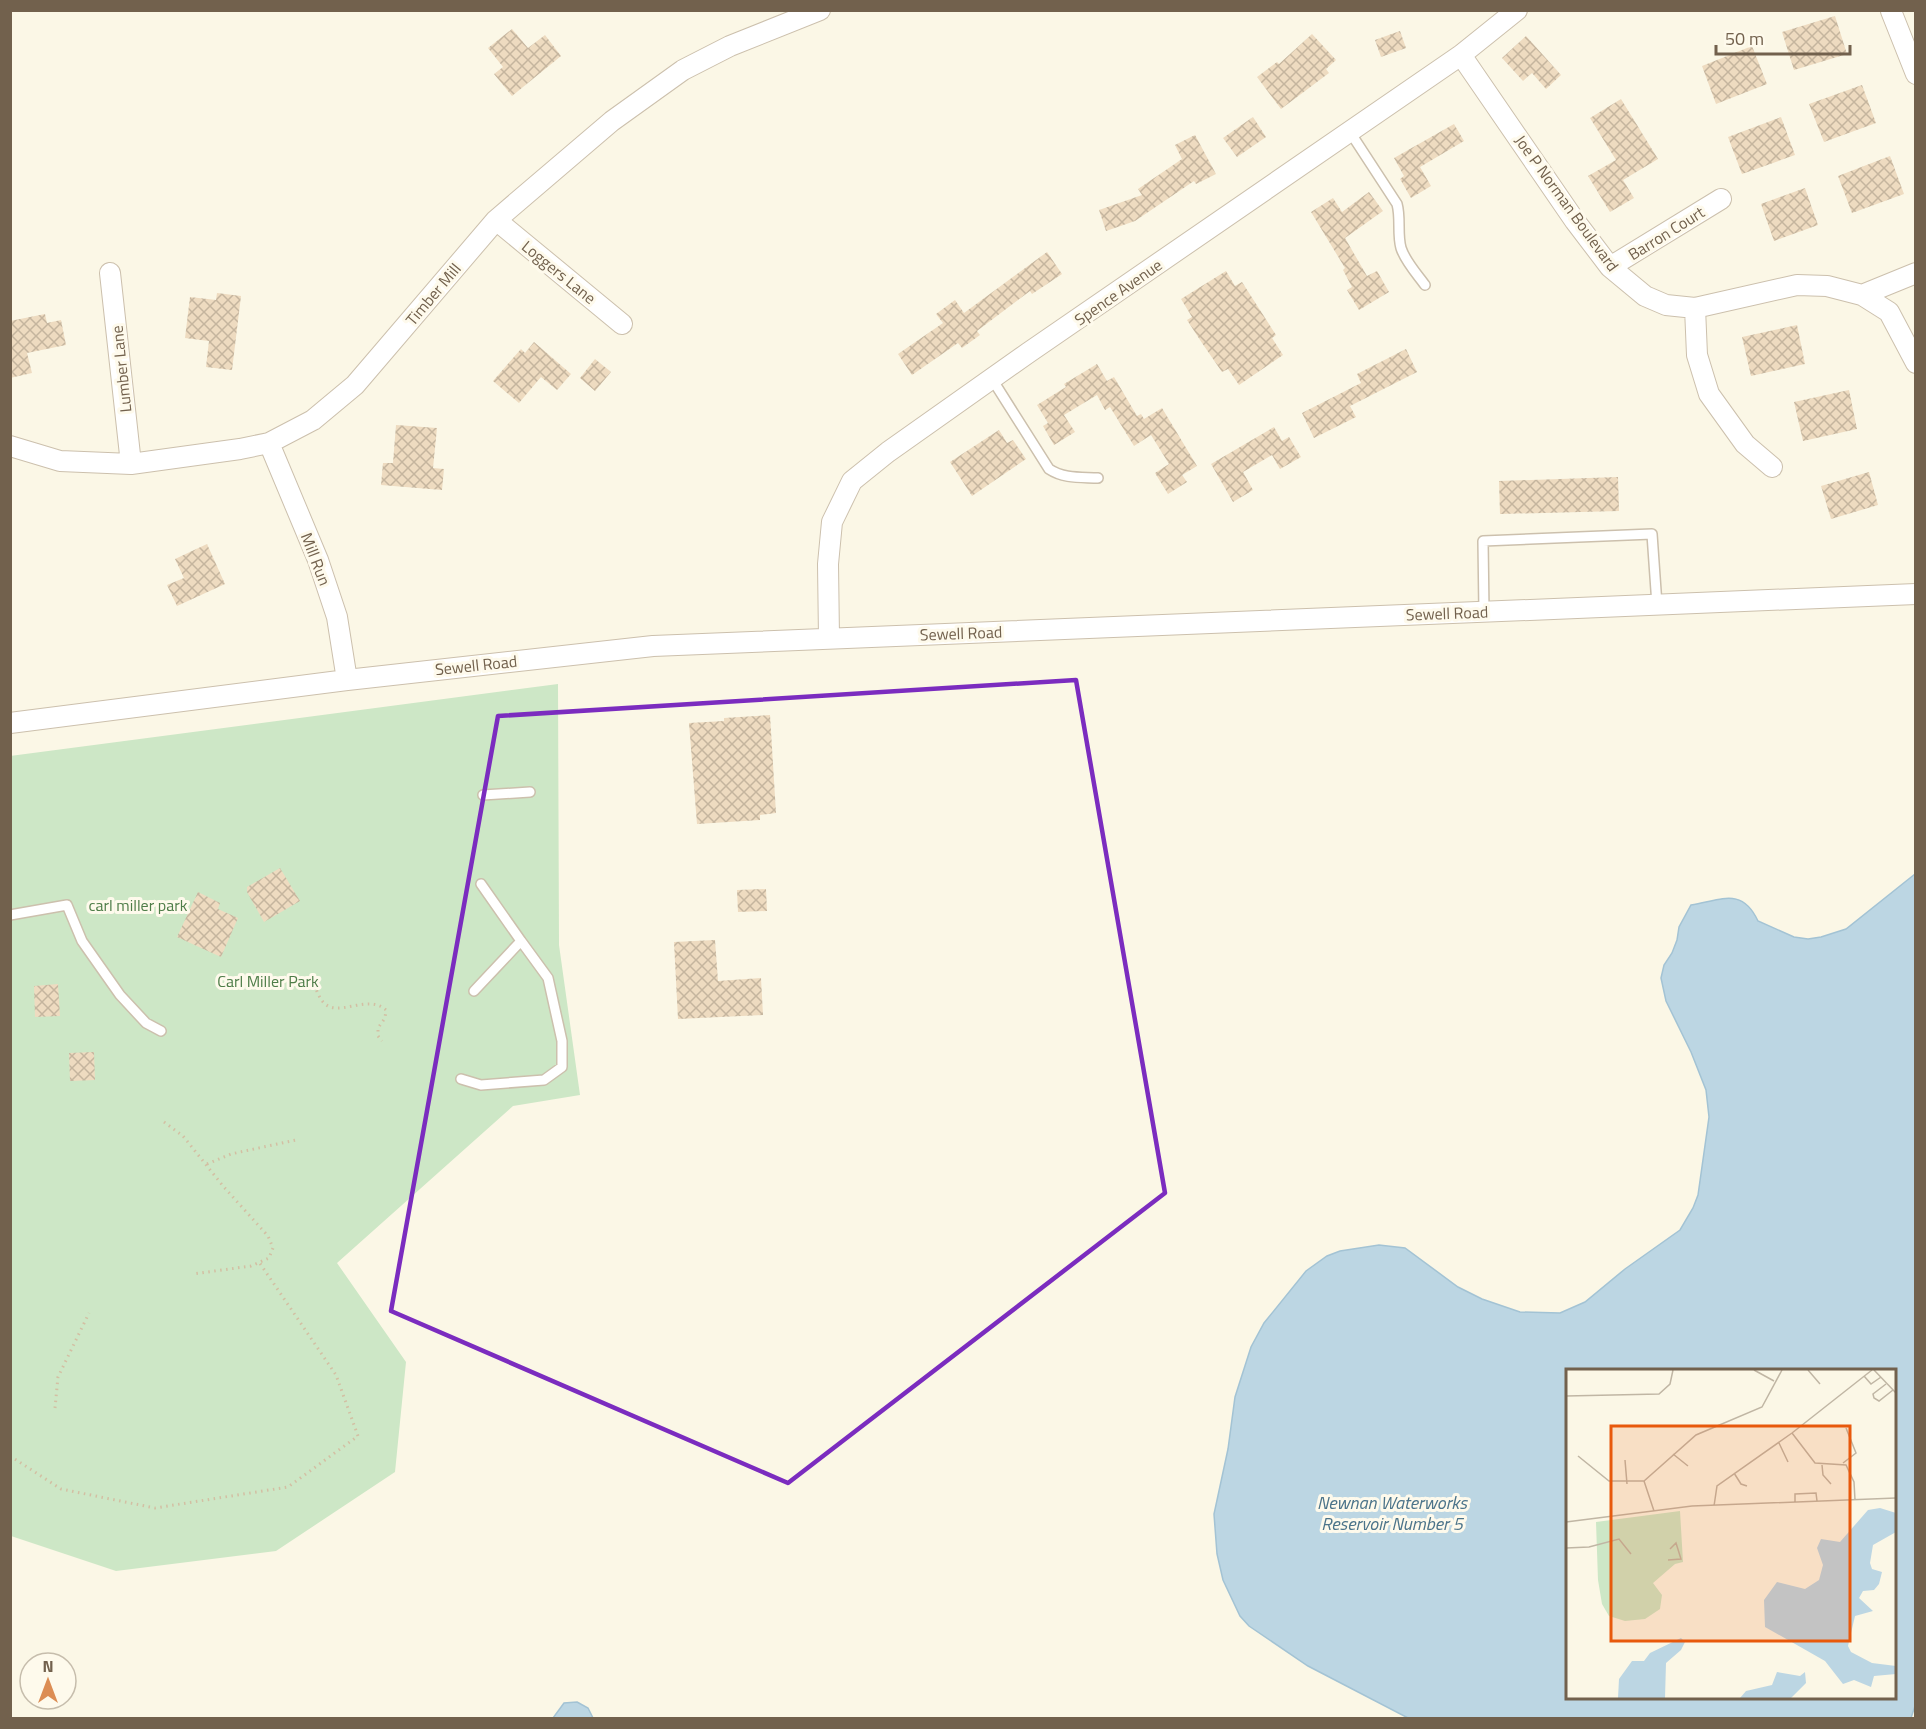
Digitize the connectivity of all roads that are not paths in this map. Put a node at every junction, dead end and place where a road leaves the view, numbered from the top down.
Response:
1 (820, 10) edge
2 (1517, 10) edge
3 (1891, 11) edge
4 (1461, 55) junction
5 (1916, 74) edge
6 (1350, 132) junction
7 (1721, 199) dead end
8 (496, 220) junction
9 (1610, 267) junction
10 (110, 273) dead end
11 (1916, 273) edge
12 (1425, 285) dead end
13 (1862, 295) junction
14 (1695, 308) junction
15 (622, 324) dead end
16 (1916, 363) edge
17 (992, 379) junction
18 (269, 442) junction
19 (10, 446) edge
20 (131, 464) junction
21 (1772, 467) dead end
22 (1098, 478) dead end
23 (1916, 594) edge
24 (1657, 605) junction
25 (1484, 612) junction
26 (829, 638) junction
27 (347, 680) junction
28 (10, 723) edge
29 (530, 792) dead end
30 (483, 795) dead end
31 (481, 884) dead end
32 (10, 915) edge
33 (521, 941) junction
34 (474, 991) dead end
35 (161, 1031) dead end
36 (461, 1079) dead end

1 - 8 street, Timber Mill
2 - 4 street, Spence Avenue
3 - 5 street
4 - 6 street, Spence Avenue
4 - 9 street, Joe P Norman Boulevard
6 - 12 lane
6 - 17 street, Spence Avenue
7 - 9 street, Barron Court
8 - 15 street, Loggers Lane
8 - 18 street, Timber Mill
9 - 14 street, Joe P Norman Boulevard
10 - 20 street, Lumber Lane
11 - 13 street
13 - 14 street, Joe P Norman Boulevard
13 - 16 street, Joe P Norman Boulevard
14 - 21 street
17 - 22 lane
17 - 26 street, Spence Avenue
18 - 20 street, Timber Mill
18 - 27 street, Mill Run
19 - 20 street, Timber Mill
23 - 24 street, Sewell Road
24 - 25 street, Sewell Road
24 - 25 lane
25 - 26 street, Sewell Road
26 - 27 street, Sewell Road
27 - 28 street, Sewell Road
29 - 30 lane
31 - 33 lane
32 - 35 lane
33 - 34 lane
33 - 36 lane

